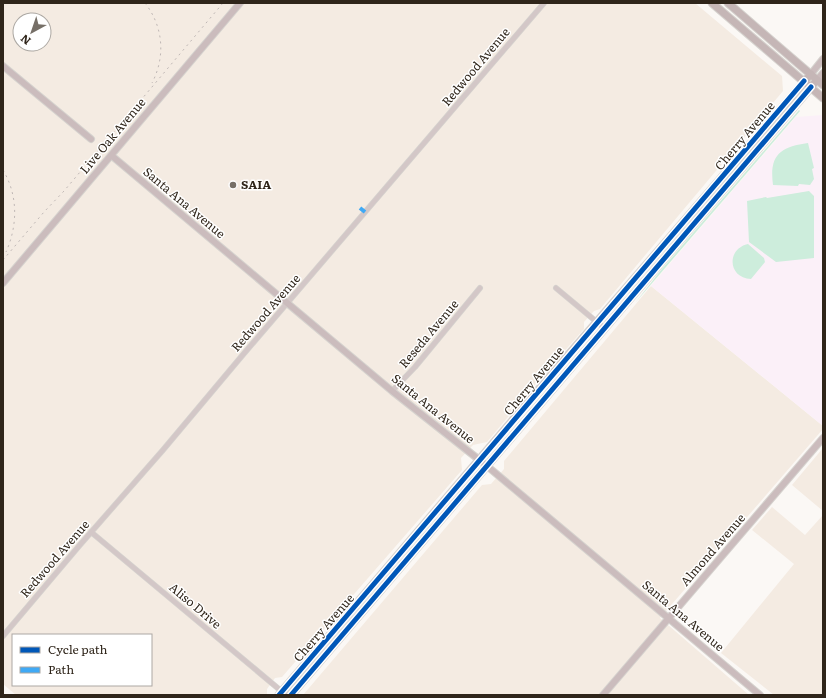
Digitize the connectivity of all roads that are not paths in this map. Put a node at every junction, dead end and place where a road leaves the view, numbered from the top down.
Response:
1 (240, 3) edge
2 (544, 3) edge
3 (712, 3) edge
4 (728, 3) edge
5 (823, 59) edge
6 (3, 66) edge
7 (823, 73) edge
8 (810, 74) junction
9 (804, 81) junction
10 (820, 82) edge
11 (811, 87) junction
12 (823, 98) edge
13 (92, 139) dead end
14 (112, 156) junction
15 (360, 208) dead end
16 (365, 212) junction
17 (3, 283) edge
18 (480, 288) dead end
19 (556, 288) dead end
20 (288, 304) junction
21 (597, 323) junction
22 (604, 328) junction
23 (392, 391) junction
24 (823, 438) edge
25 (480, 461) junction
26 (487, 466) junction
27 (91, 532) junction
28 (669, 619) junction
29 (3, 636) edge
30 (283, 694) edge
31 (291, 695) edge
32 (603, 695) edge
33 (760, 695) edge

1 - 14 street, Live Oak Avenue
2 - 16 street, Redwood Avenue
3 - 9 main road
4 - 8 main road
5 - 8 street, Cherry Avenue
6 - 13 street
7 - 10 street, Cherry Avenue
8 - 9 main road, Cherry Avenue
8 - 10 main road
9 - 11 main road
9 - 21 main road, Cherry Avenue
10 - 11 main road, Cherry Avenue
11 - 12 main road
11 - 22 main road, Cherry Avenue
14 - 17 street, Live Oak Avenue
14 - 20 street, Santa Ana Avenue
15 - 16 street
16 - 20 street, Redwood Avenue
18 - 23 street, Reseda Avenue
19 - 21 street
20 - 23 street, Santa Ana Avenue
20 - 27 street, Redwood Avenue
21 - 22 street
21 - 25 main road, Cherry Avenue
22 - 26 main road, Cherry Avenue
23 - 25 street, Santa Ana Avenue
24 - 28 street, Almond Avenue
25 - 26 street, Santa Ana Avenue
25 - 30 main road, Cherry Avenue
26 - 28 street, Santa Ana Avenue
26 - 31 main road, Cherry Avenue
27 - 29 street, Redwood Avenue
27 - 30 street, Aliso Drive
28 - 32 street, Almond Avenue
28 - 33 street, Santa Ana Avenue

